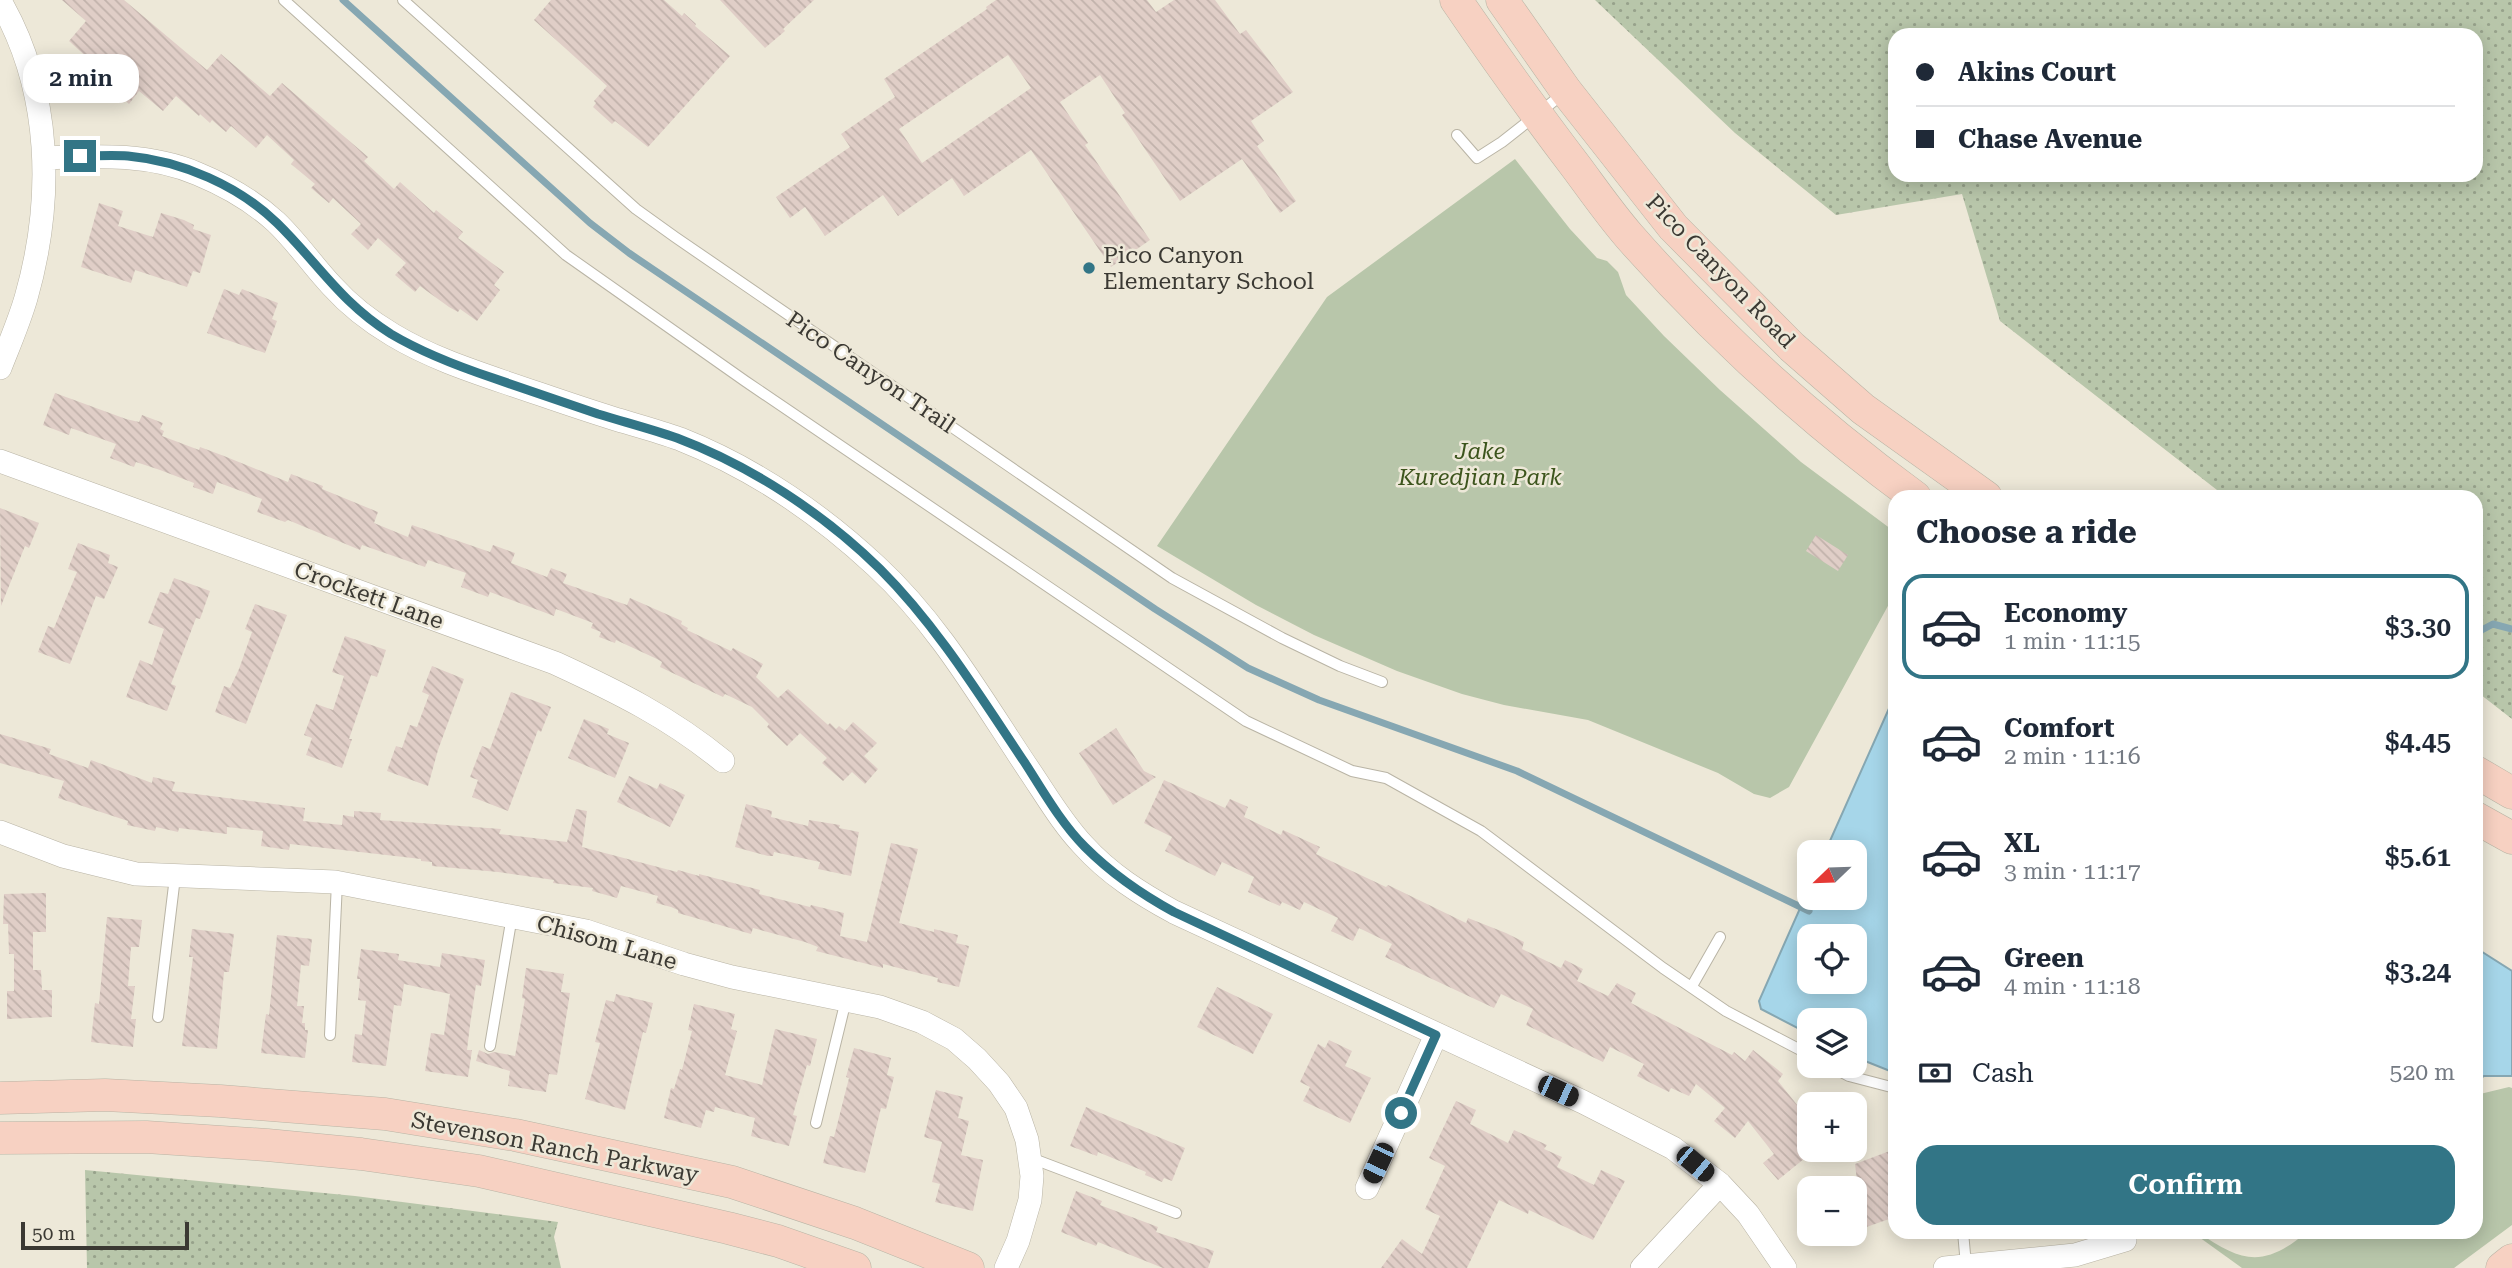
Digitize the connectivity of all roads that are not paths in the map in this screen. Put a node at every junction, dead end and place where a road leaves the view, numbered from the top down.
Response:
1 (284, 0) edge
2 (402, 0) edge
3 (1456, 0) edge
4 (1502, 0) edge
5 (0, 1) edge
6 (1566, 92) junction
7 (1536, 115) junction
8 (1457, 135) dead end
9 (44, 159) junction
10 (0, 368) edge
11 (0, 461) edge
12 (1906, 490) edge
13 (1976, 490) edge
14 (1382, 682) dead end
15 (723, 761) dead end
16 (2483, 776) edge
17 (2512, 793) edge
18 (2483, 822) edge
19 (0, 832) edge
20 (2512, 838) edge
21 (175, 877) junction
22 (337, 883) junction
23 (512, 916) junction
24 (1720, 937) dead end
25 (1692, 986) junction
26 (846, 1000) junction
27 (158, 1017) dead end
28 (330, 1035) dead end
29 (1436, 1035) junction
30 (490, 1046) dead end
31 (1797, 1048) edge
32 (1857, 1078) edge
33 (1888, 1086) edge
34 (0, 1098) edge
35 (816, 1123) dead end
36 (0, 1138) edge
37 (1030, 1158) junction
38 (1720, 1184) junction
39 (1367, 1188) dead end
40 (1176, 1213) dead end
41 (1962, 1239) edge
42 (2125, 1240) dead end
43 (2512, 1260) edge
44 (1956, 1266) edge
45 (855, 1268) edge
46 (968, 1268) edge
47 (1006, 1268) edge
48 (1642, 1268) edge
49 (1784, 1268) edge
50 (2502, 1268) edge

1 - 25 lane
2 - 14 lane, Pico Canyon Trail
3 - 7 main road, Pico Canyon Road
4 - 6 main road, Pico Canyon Road
5 - 9 street
6 - 7 lane
6 - 13 main road, Pico Canyon Road
7 - 8 lane
7 - 12 main road, Pico Canyon Road
9 - 10 street
9 - 29 street
11 - 15 street, Crockett Lane
16 - 17 main road
18 - 20 main road
19 - 21 street, Chisom Lane
21 - 22 street, Chisom Lane
21 - 27 lane
22 - 23 street, Chisom Lane
22 - 28 lane
23 - 26 street, Chisom Lane
23 - 30 lane
24 - 25 lane
25 - 31 lane
26 - 35 lane
26 - 37 street, Chisom Lane
29 - 38 street
29 - 39 street
32 - 33 lane
34 - 46 main road, Stevenson Ranch Parkway
36 - 45 main road, Stevenson Ranch Parkway
37 - 40 lane
37 - 47 street, Chisom Lane
38 - 48 street
38 - 49 street
41 - 44 lane
42 - 44 street
43 - 50 main road

